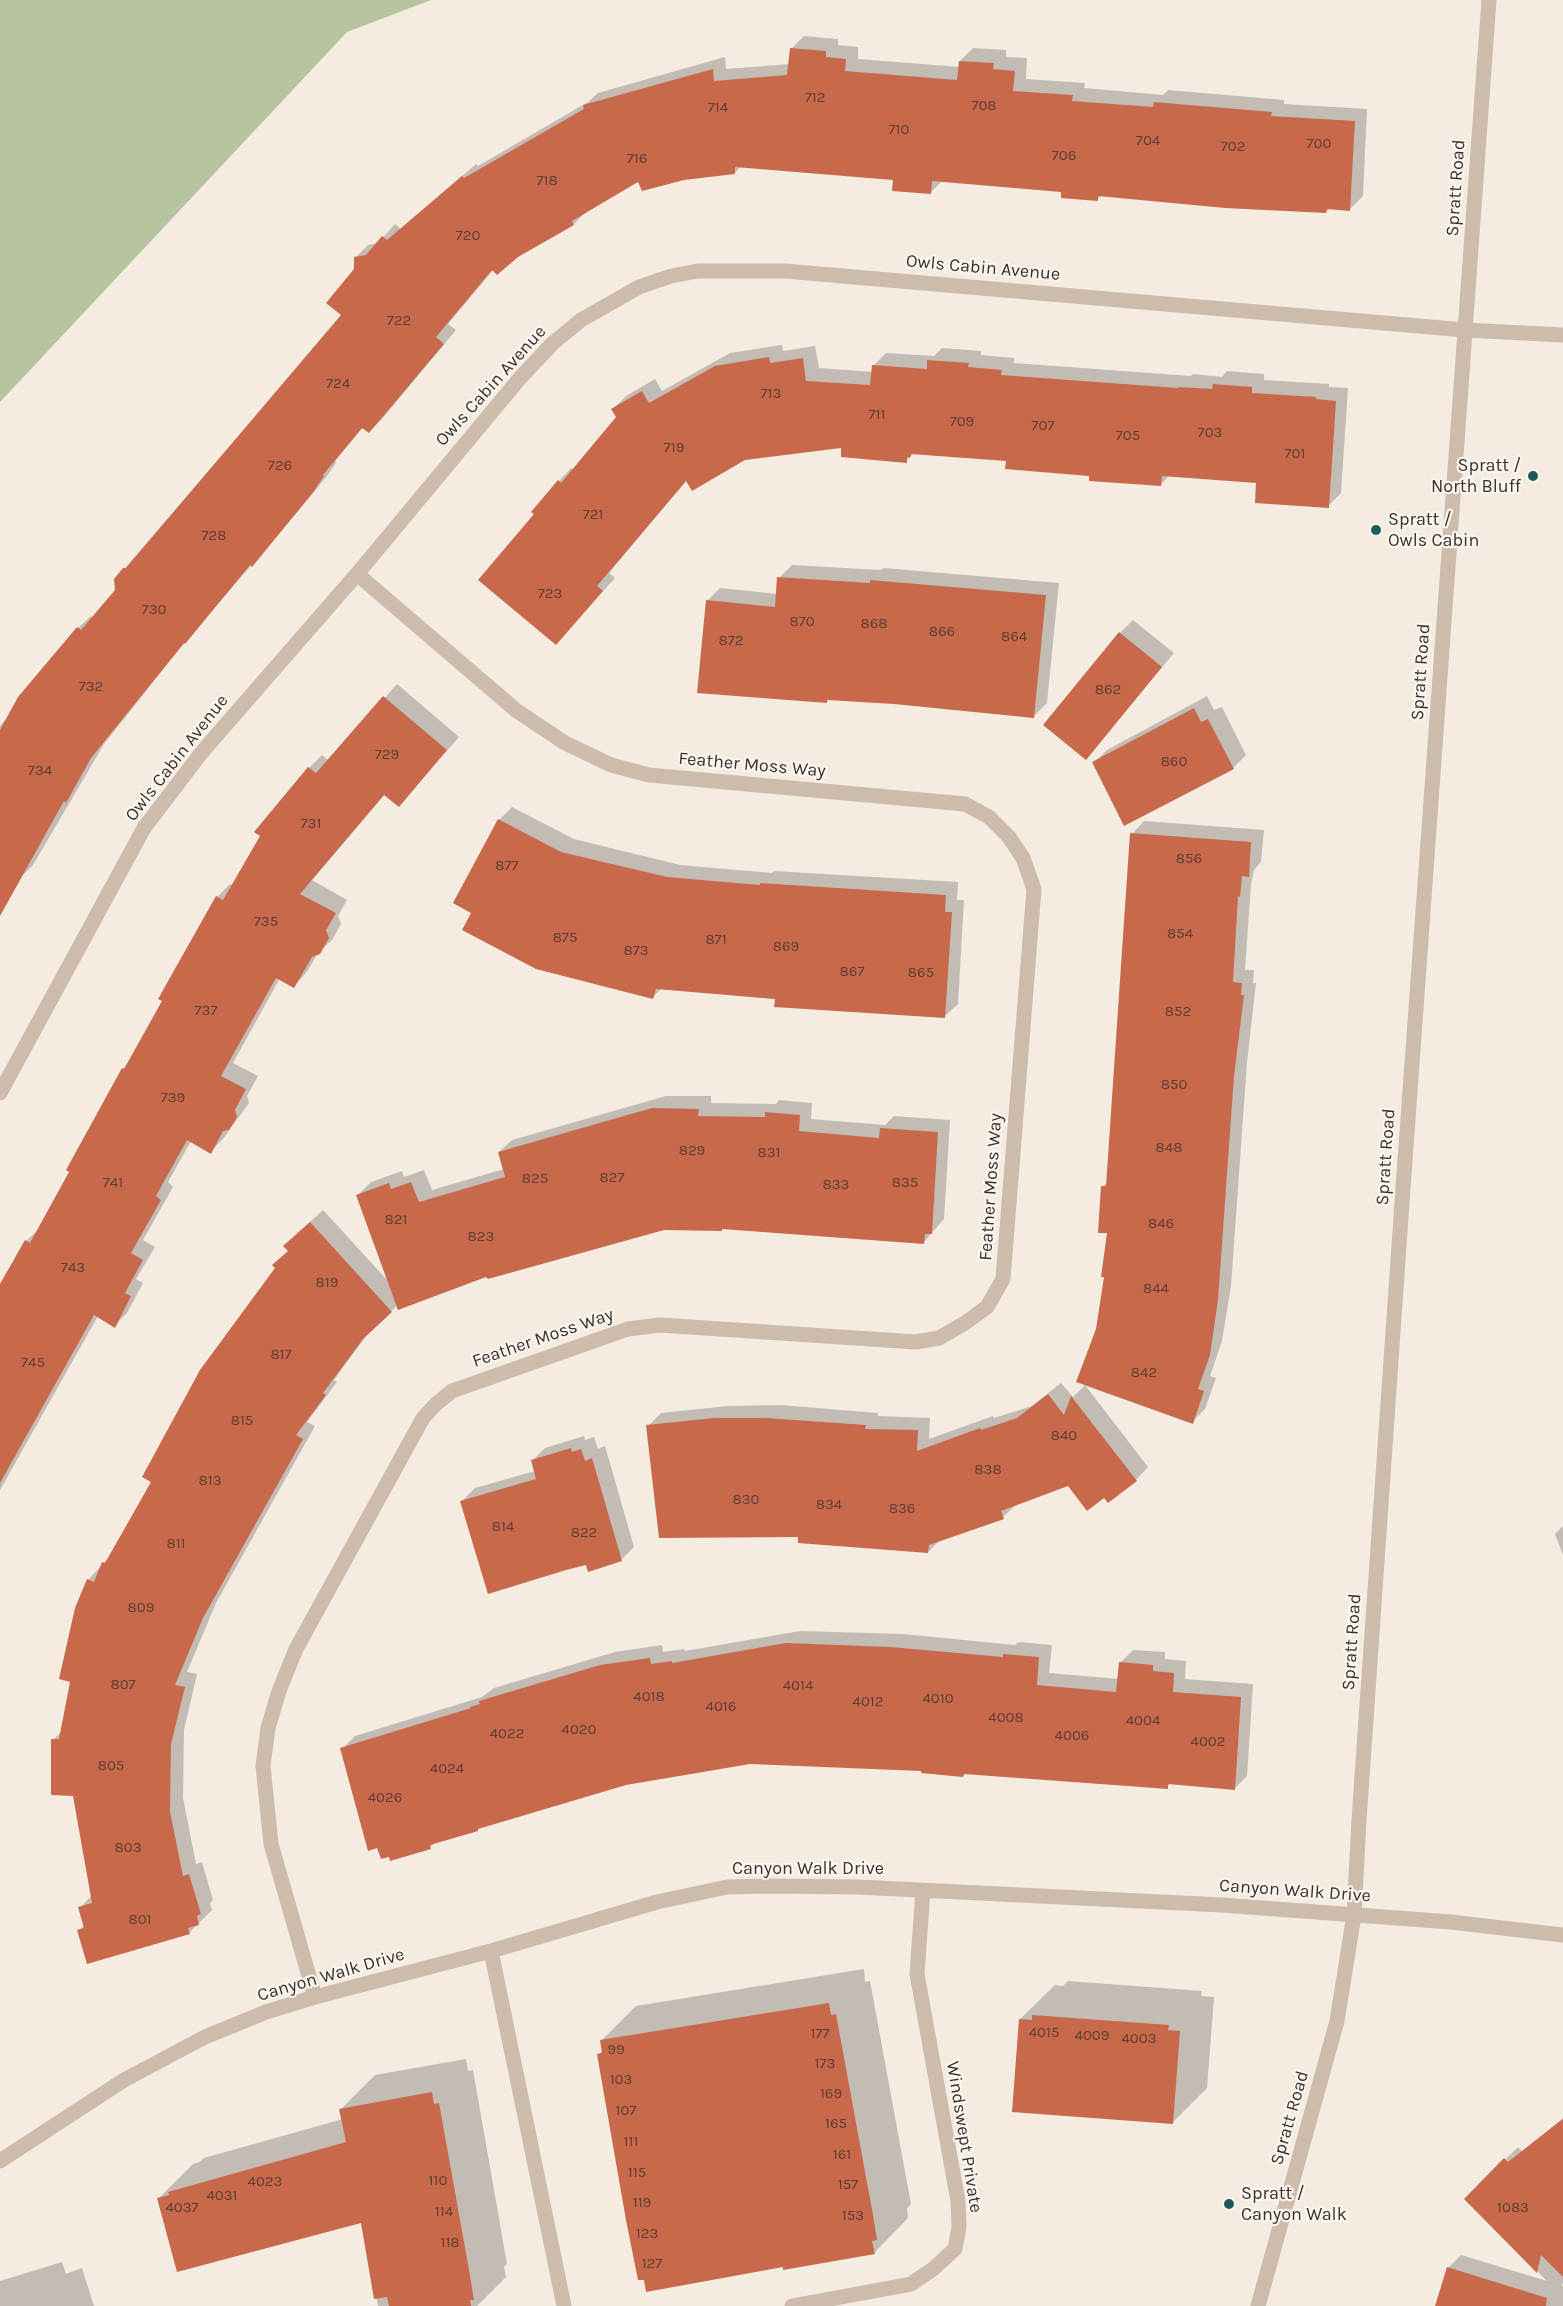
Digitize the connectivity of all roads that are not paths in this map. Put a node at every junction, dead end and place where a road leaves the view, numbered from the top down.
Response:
1 (1489, 0) edge
2 (1465, 330) junction
3 (1563, 335) edge
4 (357, 573) junction
5 (0, 1093) edge
6 (923, 1890) junction
7 (1354, 1915) junction
8 (1563, 1935) edge
9 (491, 1951) junction
10 (315, 1997) junction
11 (0, 2161) edge
12 (564, 2306) edge
13 (792, 2306) edge
14 (1258, 2306) edge

1 - 2 street, Spratt Road
2 - 3 street, Owls Cabin Avenue
2 - 4 street, Owls Cabin Avenue
2 - 7 street, Spratt Road
4 - 5 street, Owls Cabin Avenue
4 - 10 street, Feather Moss Way
6 - 7 street, Canyon Walk Drive
6 - 9 street, Canyon Walk Drive
6 - 13 street, Windswept Private
7 - 8 street, Canyon Walk Drive
7 - 14 street, Spratt Road
9 - 10 street, Canyon Walk Drive
9 - 12 street
10 - 11 street, Canyon Walk Drive

